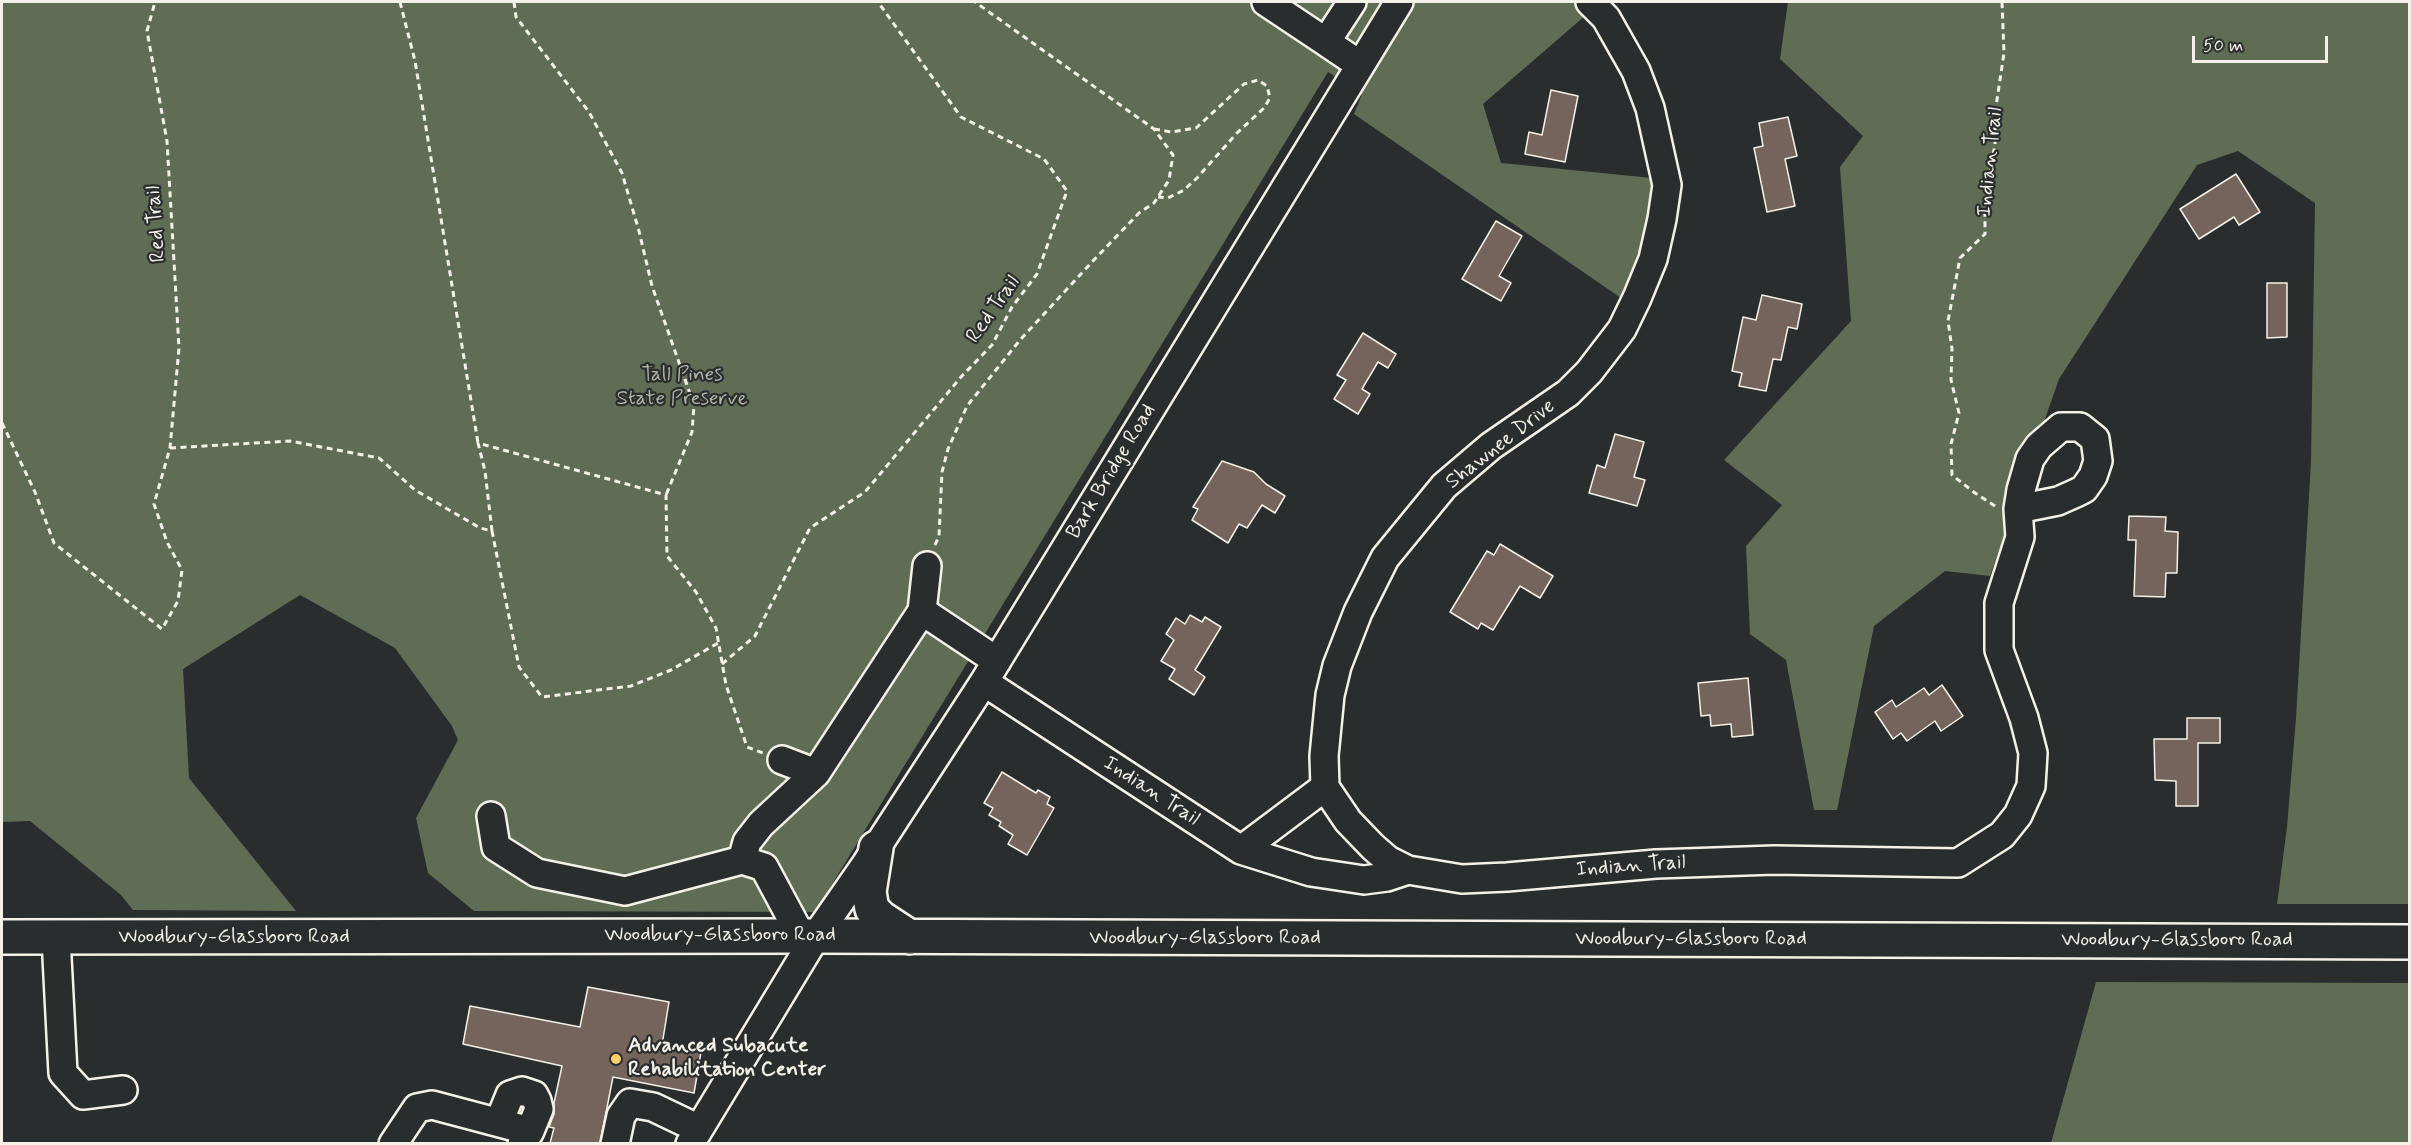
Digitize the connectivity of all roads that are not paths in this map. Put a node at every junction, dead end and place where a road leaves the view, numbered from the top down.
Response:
1 (1266, 2) edge
2 (1352, 2) edge
3 (1399, 2) edge
4 (1590, 2) edge
5 (1326, 42) junction
6 (1360, 66) junction
7 (2007, 508) road end
8 (927, 566) road end
9 (922, 611) junction
10 (990, 672) junction
11 (782, 760) road end
12 (816, 774) junction
13 (1325, 787) junction
14 (491, 816) dead end
15 (876, 848) junction
16 (1241, 850) junction
17 (742, 860) junction
18 (1408, 870) junction
19 (809, 936) junction
20 (2, 937) edge
21 (910, 937) junction
22 (56, 938) junction
23 (2409, 942) edge
24 (123, 1090) dead end
25 (499, 1122) junction
26 (695, 1136) edge
27 (526, 1137) edge
28 (402, 1140) edge
29 (615, 1143) edge

1 - 5 street
2 - 5 street
3 - 6 street, Bark Bridge Road
4 - 13 street, Shawnee Drive
5 - 6 street
6 - 10 street, Bark Bridge Road
7 - 18 street, Indian Trail
8 - 9 street
9 - 10 street, Indian Trail
9 - 12 street
10 - 15 street, Bark Bridge Road
10 - 16 street, Indian Trail
11 - 12 street
12 - 17 street
13 - 16 street
13 - 18 street
14 - 17 street
15 - 19 street, Bark Bridge Road
15 - 21 main road
16 - 18 street, Indian Trail
17 - 19 street
19 - 21 main road, Woodbury-Glassboro Road
19 - 22 main road, Woodbury-Glassboro Road
19 - 26 street, Bark Bridge Road
20 - 22 main road, Woodbury-Glassboro Road
21 - 23 main road, Woodbury-Glassboro Road
22 - 24 street
25 - 27 street
25 - 27 street
25 - 28 street
26 - 29 street

